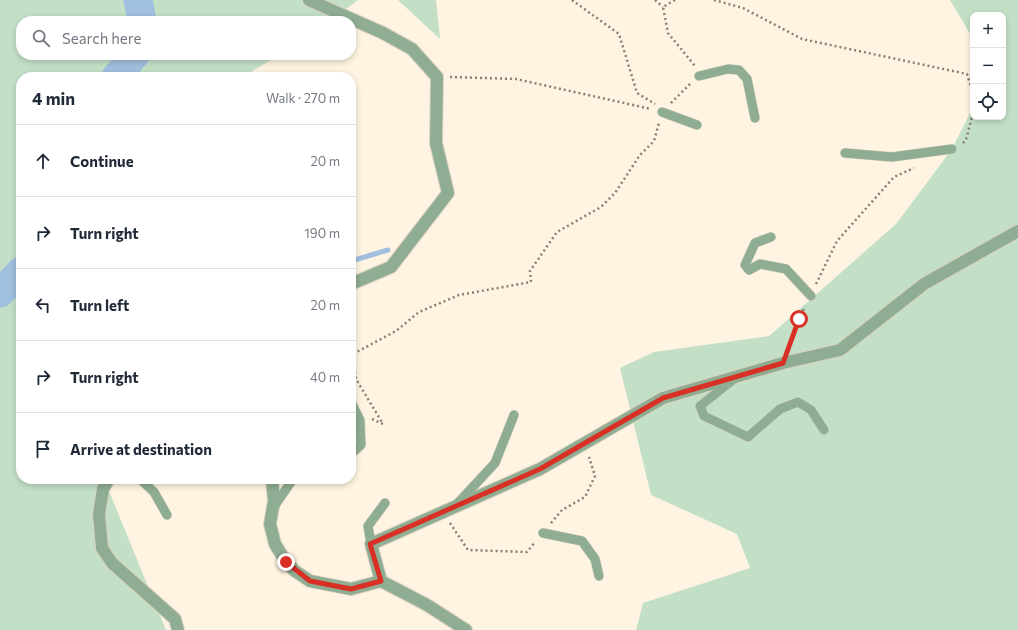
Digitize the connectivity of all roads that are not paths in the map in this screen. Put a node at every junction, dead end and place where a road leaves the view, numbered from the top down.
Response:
1 (309, 0) edge
2 (345, 16) edge
3 (356, 21) edge
4 (699, 76) road end
5 (662, 112) road end
6 (755, 118) dead end
7 (697, 125) dead end
8 (952, 149) road end
9 (845, 153) dead end
10 (1018, 231) edge
11 (771, 236) dead end
12 (356, 282) edge
13 (810, 296) road end
14 (738, 376) junction
15 (356, 412) edge
16 (514, 415) dead end
17 (824, 430) dead end
18 (356, 450) edge
19 (106, 484) edge
20 (145, 484) edge
21 (272, 484) edge
22 (290, 484) edge
23 (385, 503) dead end
24 (458, 504) junction
25 (272, 509) junction
26 (167, 515) dead end
27 (542, 533) road end
28 (370, 544) junction
29 (598, 576) dead end
30 (381, 581) junction
31 (178, 630) edge
32 (466, 630) edge

1 - 2 street
3 - 12 street
4 - 6 lane
5 - 7 lane
8 - 9 lane
10 - 14 street
11 - 13 lane
14 - 17 lane
14 - 24 street
15 - 18 lane
16 - 24 lane
19 - 31 street
20 - 26 lane
21 - 25 street
22 - 25 lane
23 - 28 lane
24 - 28 street
25 - 30 street
27 - 29 lane
28 - 30 street
30 - 32 street

